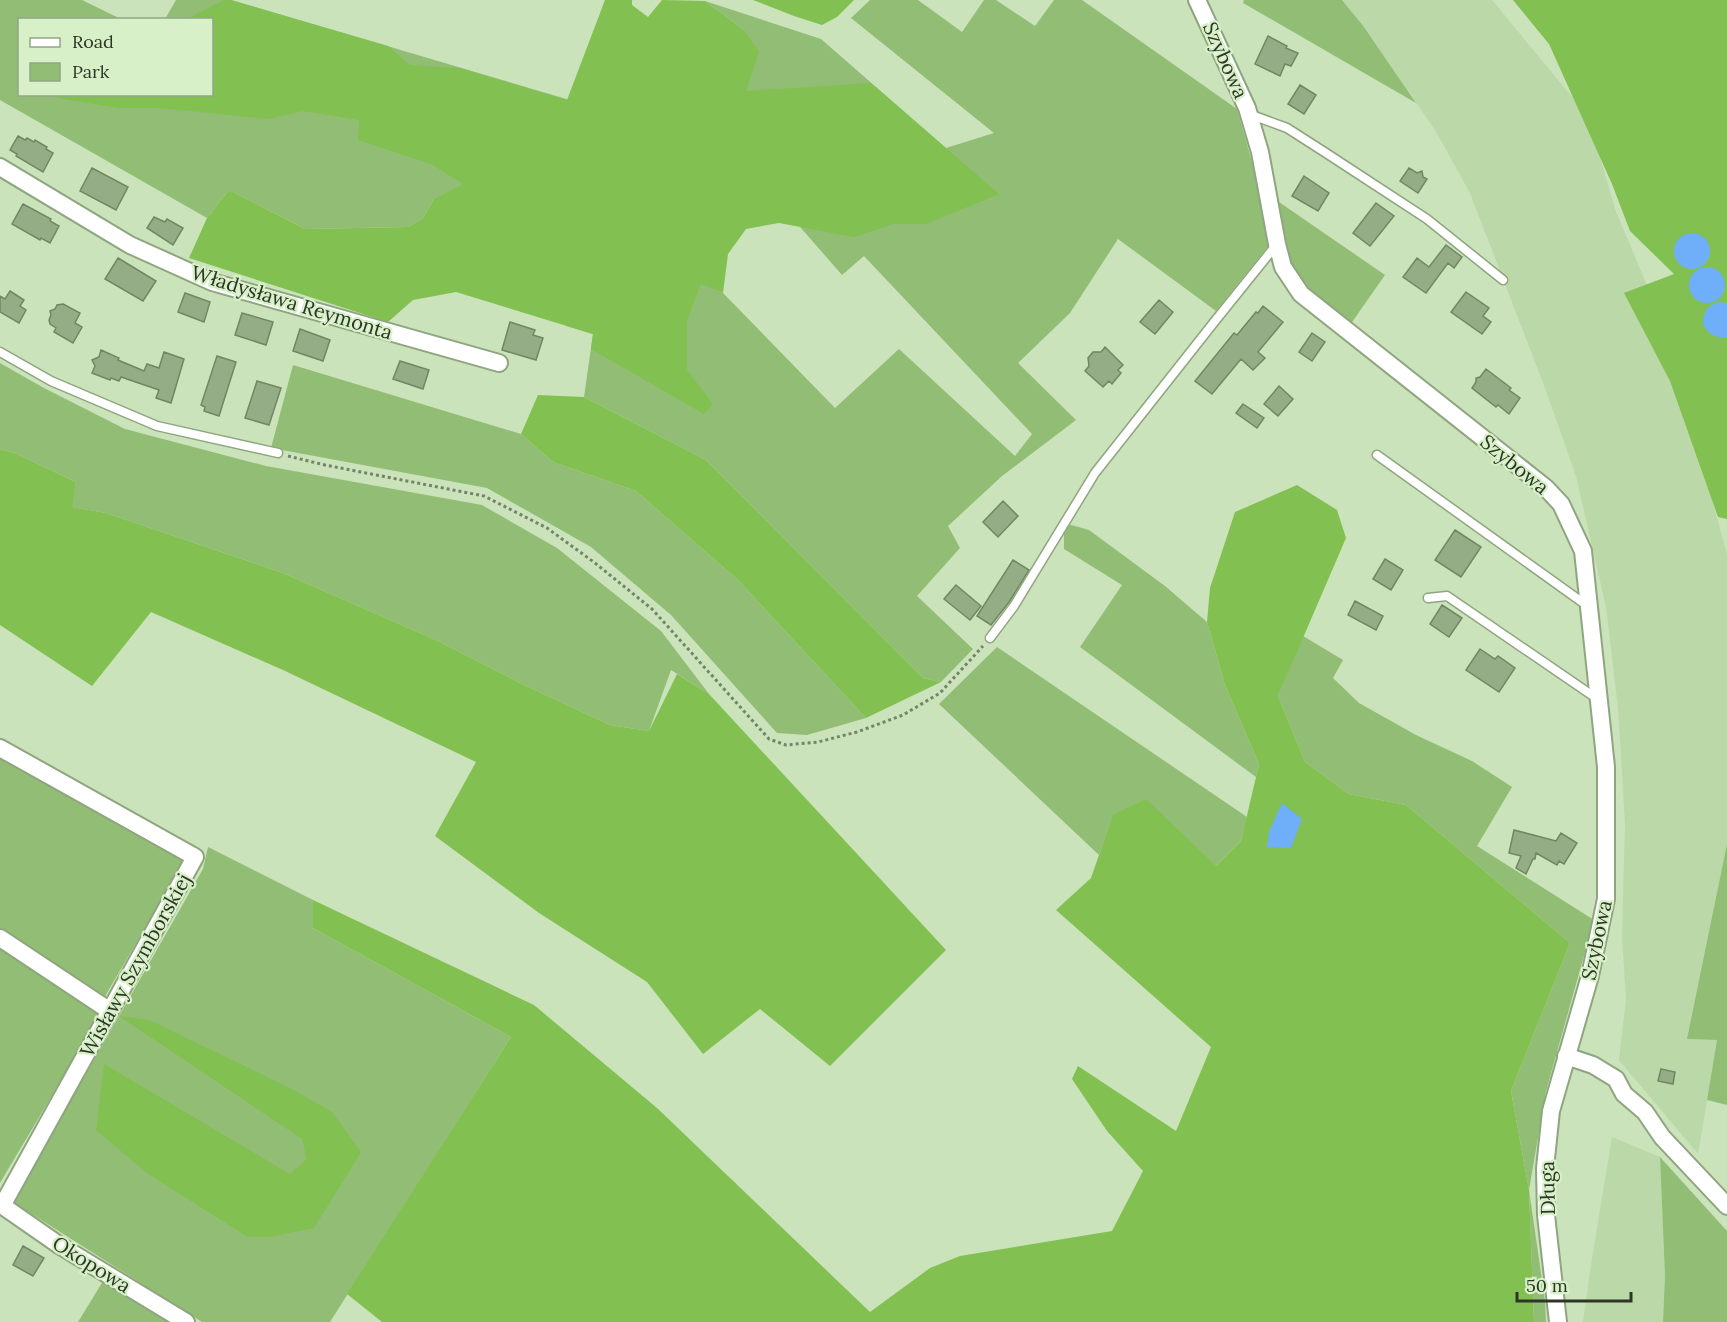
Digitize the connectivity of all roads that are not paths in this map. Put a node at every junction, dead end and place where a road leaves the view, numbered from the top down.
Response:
1 (1197, 0) edge
2 (1249, 114) junction
3 (0, 167) edge
4 (1277, 244) junction
5 (1503, 280) dead end
6 (0, 352) edge
7 (499, 363) dead end
8 (278, 453) road end
9 (1377, 455) dead end
10 (1428, 597) dead end
11 (1589, 608) junction
12 (990, 638) road end
13 (1599, 700) junction
14 (0, 748) edge
15 (0, 938) edge
16 (110, 1011) junction
17 (1566, 1056) junction
18 (1, 1205) edge
19 (1727, 1206) edge
20 (186, 1322) edge
21 (1558, 1322) edge

1 - 2 street, Szybowa
2 - 4 street, Szybowa
2 - 5 lane
3 - 7 street, Władysława Reymonta
4 - 11 street, Szybowa
4 - 12 lane
6 - 8 lane
9 - 11 lane
10 - 13 lane
11 - 13 street, Szybowa
13 - 17 street, Szybowa
14 - 16 street, Wisławy Szymborskiej
15 - 16 street
16 - 18 street, Wisławy Szymborskiej
17 - 19 street
17 - 21 street, Długa
18 - 20 street, Okopowa

